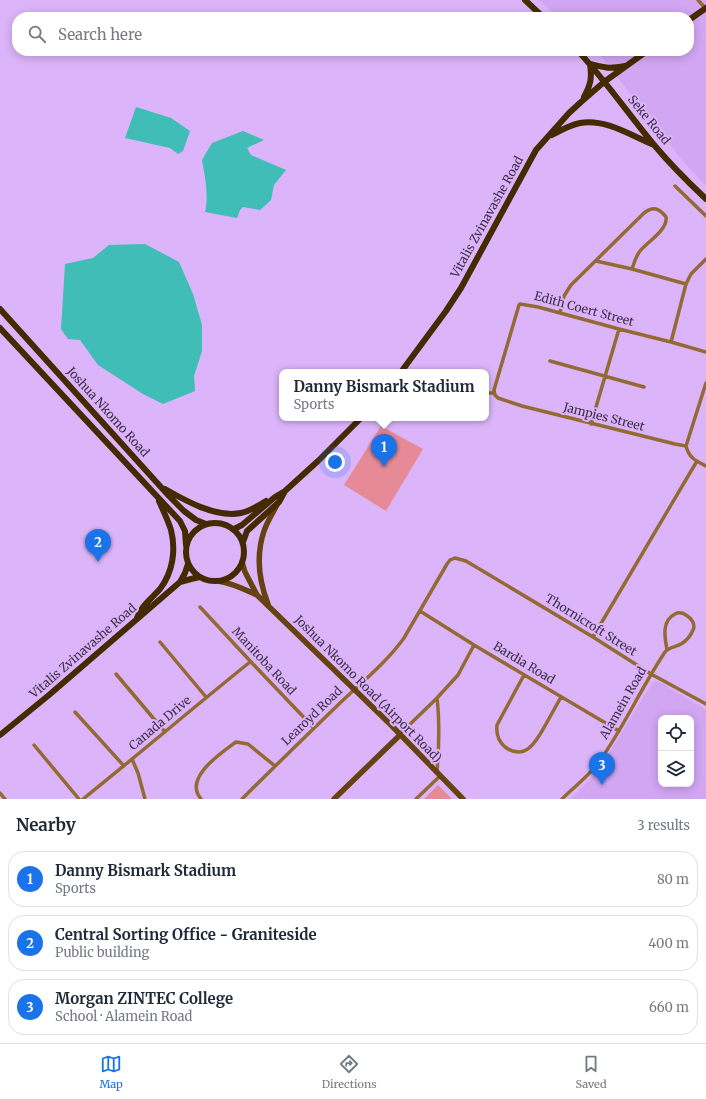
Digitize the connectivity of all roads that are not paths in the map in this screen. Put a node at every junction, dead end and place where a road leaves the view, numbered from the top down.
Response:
1 (525, 0) edge
2 (698, 0) edge
3 (706, 8) edge
4 (538, 12) edge
5 (694, 16) edge
6 (583, 56) edge
7 (640, 56) edge
8 (590, 64) junction
9 (626, 65) junction
10 (604, 82) junction
11 (581, 102) junction
12 (548, 136) junction
13 (655, 145) junction
14 (675, 186) dead end
15 (706, 199) edge
16 (706, 216) edge
17 (706, 259) edge
18 (596, 261) junction
19 (632, 269) junction
20 (686, 284) junction
21 (0, 309) edge
22 (560, 312) junction
23 (0, 328) edge
24 (619, 329) junction
25 (671, 342) junction
26 (706, 352) edge
27 (550, 361) dead end
28 (403, 369) edge
29 (605, 376) junction
30 (706, 383) edge
31 (644, 387) dead end
32 (494, 392) junction
33 (489, 393) edge
34 (358, 421) edge
35 (591, 424) junction
36 (686, 446) junction
37 (697, 461) junction
38 (706, 466) edge
39 (160, 487) junction
40 (157, 496) junction
41 (277, 499) junction
42 (206, 524) junction
43 (234, 529) junction
44 (242, 542) junction
45 (186, 545) junction
46 (466, 561) joint
47 (242, 562) junction
48 (188, 564) junction
49 (200, 577) junction
50 (218, 581) junction
51 (180, 582) junction
52 (257, 595) junction
53 (200, 607) dead end
54 (269, 607) junction
55 (420, 611) junction
56 (135, 621) junction
57 (593, 637) junction
58 (160, 642) dead end
59 (474, 645) junction
60 (667, 650) junction
61 (250, 662) junction
62 (116, 674) dead end
63 (651, 674) junction
64 (524, 675) junction
65 (354, 690) junction
66 (206, 696) junction
67 (561, 697) junction
68 (437, 698) junction
69 (706, 704) edge
70 (75, 712) dead end
71 (314, 728) junction
72 (618, 731) junction
73 (165, 732) junction
74 (0, 735) edge
75 (400, 735) junction
76 (34, 745) dead end
77 (132, 759) junction
78 (124, 766) junction
79 (275, 766) junction
80 (438, 774) junction
81 (0, 793) edge
82 (6, 799) edge
83 (79, 799) edge
84 (83, 799) edge
85 (145, 799) edge
86 (201, 799) edge
87 (242, 799) edge
88 (334, 799) edge
89 (416, 799) edge
90 (463, 799) edge
91 (562, 799) edge

1 - 4 main road
2 - 3 street
3 - 5 main road
6 - 8 main road, Seke Road
7 - 9 main road, Vitalis Zvinavashe Road
8 - 9 main road
8 - 10 main road, Seke Road
8 - 11 main road
9 - 10 main road, Vitalis Zvinavashe Road
10 - 11 main road, Vitalis Zvinavashe Road
10 - 13 main road, Seke Road
11 - 12 main road, Vitalis Zvinavashe Road
12 - 13 main road
12 - 28 main road, Vitalis Zvinavashe Road
13 - 15 main road, Seke Road
14 - 16 street
17 - 20 street
18 - 19 street
18 - 19 street
18 - 22 street
19 - 20 street
20 - 25 street
21 - 39 main road, Joshua Nkomo Road
22 - 24 street, Edith Coert Street
22 - 32 street, Edith Coert Street
23 - 40 main road, Joshua Nkomo Road
24 - 25 street, Edith Coert Street
24 - 29 street
25 - 26 street, Edith Coert Street
27 - 29 street
29 - 31 street
29 - 35 street
30 - 36 street
32 - 33 street
32 - 35 street, Jampies Street
34 - 41 main road
35 - 36 street, Jampies Street
36 - 37 street
37 - 38 street
37 - 57 street
39 - 41 main road
39 - 42 main road, Joshua Nkomo Road
40 - 45 main road, Joshua Nkomo Road
40 - 56 main road
41 - 43 main road
41 - 44 main road
41 - 54 street
42 - 43 main road
42 - 45 main road
43 - 44 main road
44 - 47 main road
45 - 48 main road
46 - 55 street, Learoyd Road
46 - 57 street, Thornicroft Street
47 - 50 main road
47 - 52 street
48 - 49 main road
48 - 51 main road, Vitalis Zvinavashe Road
49 - 50 main road
49 - 51 main road, Vitalis Zvinavashe Road
50 - 52 street
51 - 56 main road, Vitalis Zvinavashe Road
52 - 54 street, Joshua Nkomo Road (Airport Road)
53 - 61 street, Manitoba Road
54 - 65 street, Joshua Nkomo Road (Airport Road)
55 - 59 street, Bardia Road
55 - 65 street, Learoyd Road
56 - 74 main road, Vitalis Zvinavashe Road
57 - 63 street, Thornicroft Street
58 - 66 street
59 - 64 street, Bardia Road
59 - 68 street
60 - 60 street, Alamein Road
60 - 63 street, Alamein Road
61 - 66 street, Canada Drive
61 - 71 street, Manitoba Road
62 - 73 street
63 - 69 street, Thornicroft Street
63 - 72 street, Alamein Road
64 - 67 street, Bardia Road
64 - 67 street
65 - 71 street, Learoyd Road
65 - 75 street, Joshua Nkomo Road (Airport Road)
66 - 73 street, Canada Drive
67 - 72 street, Bardia Road
68 - 75 street
68 - 80 street
70 - 78 street
71 - 79 street, Learoyd Road
72 - 91 street, Alamein Road
73 - 77 street, Canada Drive
75 - 80 street, Joshua Nkomo Road (Airport Road)
75 - 88 street
76 - 83 street
77 - 78 street, Canada Drive
77 - 85 street
78 - 84 street, Canada Drive
79 - 86 street
79 - 87 street, Learoyd Road
80 - 89 street
80 - 90 street, Joshua Nkomo Road (Airport Road)
81 - 82 street

